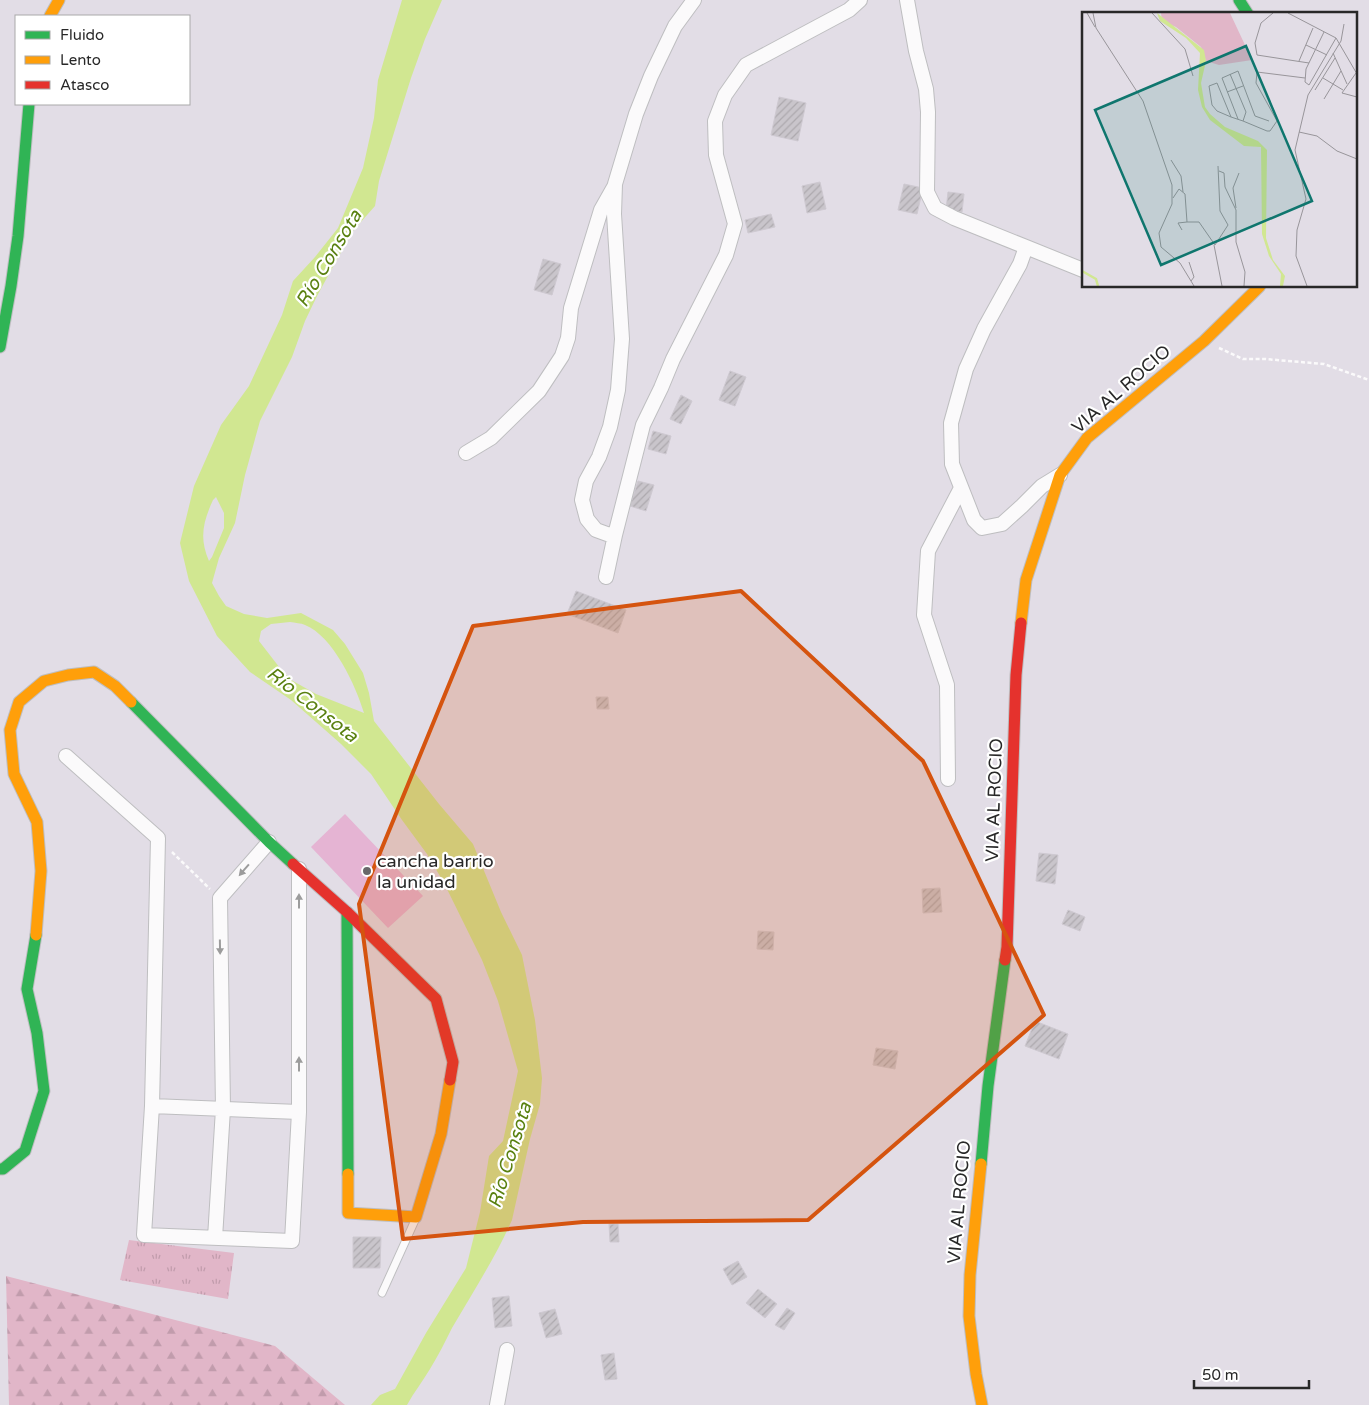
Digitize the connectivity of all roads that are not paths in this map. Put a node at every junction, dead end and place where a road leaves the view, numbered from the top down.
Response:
1 (59, 0) edge
2 (694, 0) edge
3 (860, 0) edge
4 (907, 0) edge
5 (1239, 0) edge
6 (1247, 12) edge
7 (51, 15) edge
8 (29, 105) edge
9 (615, 184) junction
10 (1026, 247) junction
11 (1082, 270) edge
12 (1258, 288) edge
13 (0, 347) edge
14 (466, 453) dead end
15 (1060, 475) junction
16 (961, 488) junction
17 (615, 535) junction
18 (606, 577) dead end
19 (66, 756) dead end
20 (948, 779) dead end
21 (269, 842) junction
22 (299, 869) junction
23 (348, 912) junction
24 (152, 1106) junction
25 (223, 1109) junction
26 (299, 1112) junction
27 (2, 1169) edge
28 (416, 1217) junction
29 (215, 1238) junction
30 (382, 1294) dead end
31 (507, 1350) dead end
32 (497, 1405) edge
33 (982, 1405) edge

1 - 7 street
2 - 9 street
3 - 17 street
4 - 10 street
5 - 6 street
8 - 13 street
9 - 14 street
9 - 17 street
10 - 11 street
10 - 16 street
12 - 15 street, VIA AL ROCIO
15 - 16 street
15 - 33 street, VIA AL ROCIO
16 - 20 street
17 - 18 street
19 - 24 street
21 - 22 street
21 -> 25 street
21 - 27 street
22 - 23 street
26 -> 22 street
23 - 28 street
23 - 28 street
24 - 25 street
24 - 29 street
25 - 26 street
25 - 29 street
26 - 29 street
28 - 30 lane
31 - 32 street

